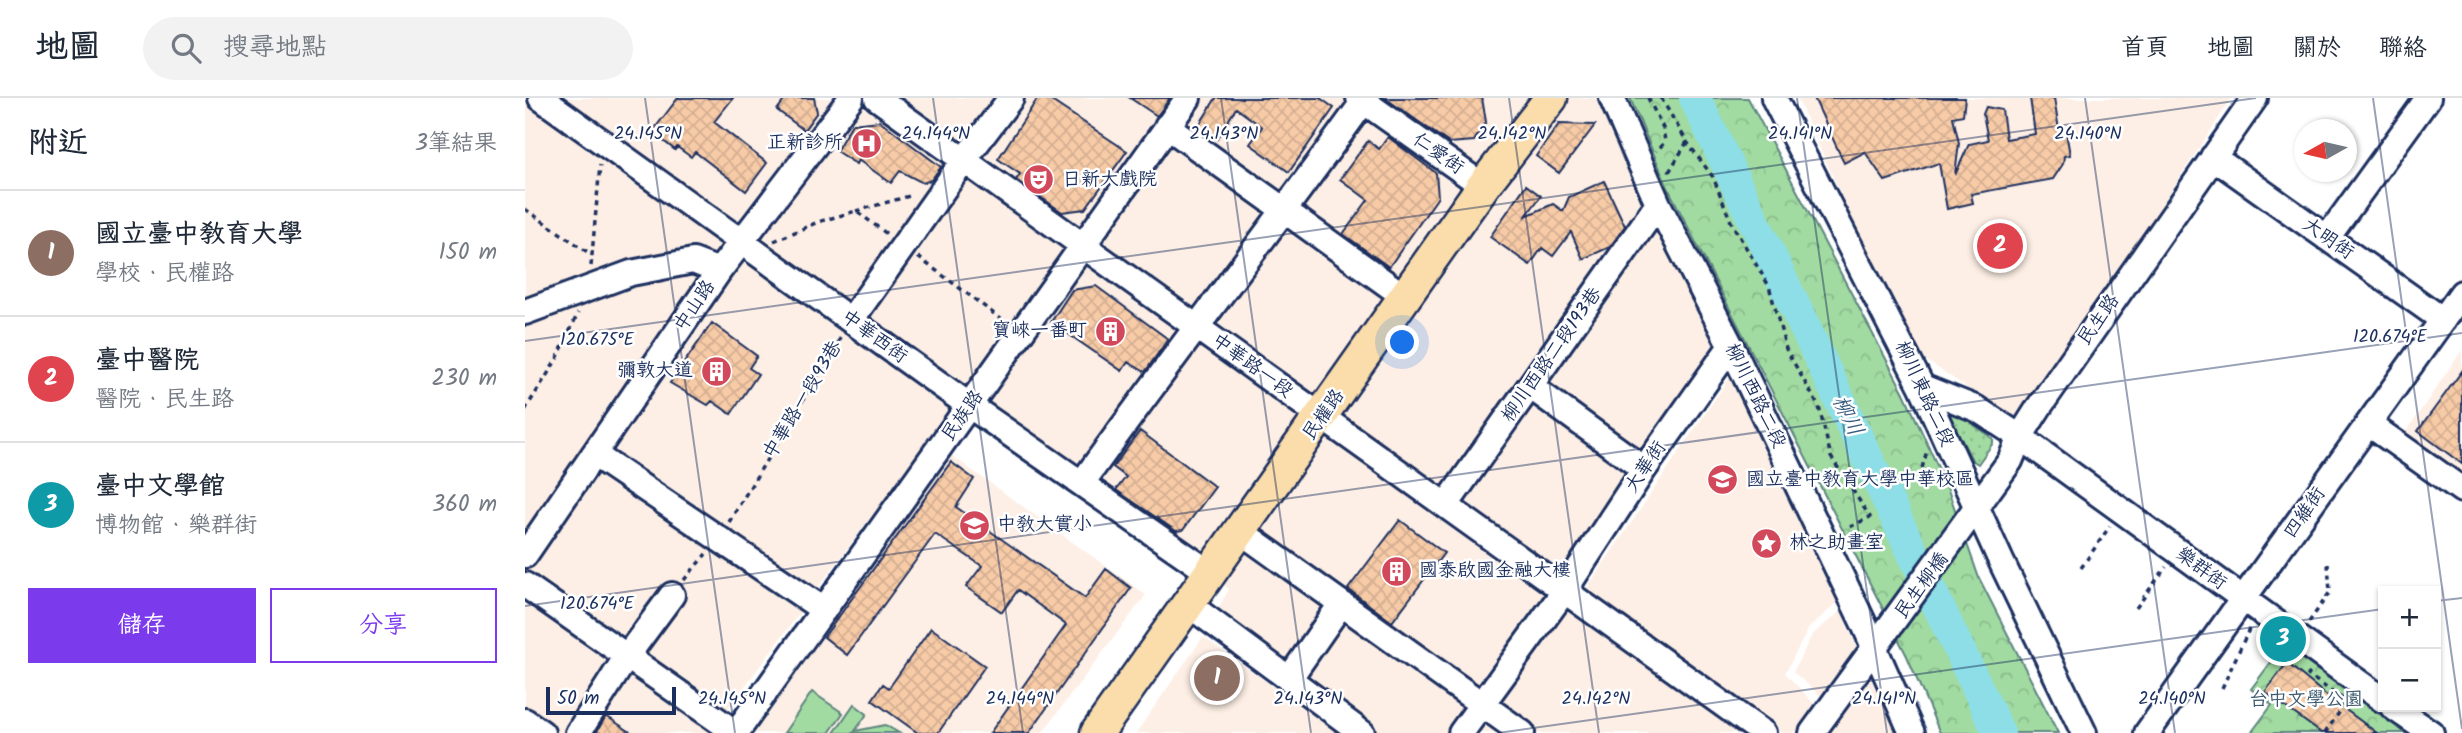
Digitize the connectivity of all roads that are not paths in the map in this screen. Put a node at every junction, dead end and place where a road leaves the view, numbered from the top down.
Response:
1 (541, 98) edge
2 (851, 98) edge
3 (877, 98) edge
4 (1011, 98) edge
5 (1188, 98) edge
6 (1551, 98) edge
7 (1612, 98) edge
8 (1774, 98) edge
9 (2255, 98) edge
10 (2428, 98) edge
11 (1363, 99) edge
12 (1167, 126) junction
13 (2213, 157) junction
14 (964, 160) junction
15 (1483, 186) junction
16 (1658, 204) junction
17 (1286, 210) junction
18 (2327, 238) junction
19 (742, 244) junction
20 (1084, 247) junction
21 (719, 271) junction
22 (2462, 293) edge
23 (1405, 297) junction
24 (525, 312) edge
25 (851, 320) junction
26 (2443, 320) junction
27 (1195, 326) junction
28 (1731, 346) junction
29 (1530, 386) junction
30 (1923, 387) junction
31 (970, 406) junction
32 (1322, 417) junction
33 (2369, 424) junction
34 (2020, 437) junction
35 (595, 454) junction
36 (1644, 469) junction
37 (1082, 482) junction
38 (2462, 490) edge
39 (1446, 505) junction
40 (1976, 508) junction
41 (1240, 531) junction
42 (1950, 547) joint
43 (525, 555) edge
44 (1210, 573) junction
45 (525, 585) edge
46 (1565, 590) junction
47 (672, 595) road end
48 (2249, 603) junction
49 (1188, 604) junction
50 (1341, 604) junction
51 (824, 610) junction
52 (1874, 651) junction
53 (627, 656) junction
54 (1289, 679) junction
55 (2378, 696) edge
56 (1482, 704) junction
57 (2400, 712) edge
58 (525, 721) edge
59 (542, 733) edge
60 (578, 733) edge
61 (736, 733) edge
62 (1097, 733) edge
63 (1362, 733) edge
64 (1461, 733) edge
65 (1522, 733) edge
66 (1763, 733) edge
67 (1812, 733) edge
68 (1912, 733) edge
69 (2084, 733) edge
70 (2147, 733) edge
71 (2431, 733) edge

1 - 19 street, 中華西街
2 - 19 street, 中山路
3 - 14 street, 中華路一段
4 - 14 street, 中華路一段93巷
5 - 12 street, 民族路
6 - 15 main road, 民權路
7 - 16 street, 柳川西路二段
8 - 30 street, 柳川東路二段
9 - 13 street, 民生路
10 - 18 street
11 - 15 street, 仁愛街
11 - 17 street
12 - 17 street
12 - 20 street, 民族路
13 - 18 street, 大明街
13 - 34 street, 民生路
14 - 20 street, 中華路一段
14 - 25 street, 中華路一段93巷
15 - 23 main road, 民權路
16 - 28 street, 柳川西路二段
16 - 29 street, 柳川西路二段193巷
17 - 23 street
17 - 27 street
18 - 26 street, 大明街
19 - 21 street, 中山路
19 - 25 street, 中華西街
20 - 27 street, 中華路一段
20 - 31 street, 民族路
21 - 24 street
21 - 35 street, 中山路
22 - 26 street, 四維街
23 - 32 main road, 民權路
25 - 31 street, 中華西街
26 - 33 street, 四維街
27 - 32 street, 中華路一段
27 - 37 street
28 - 36 street, 大華街
28 - 52 street, 柳川西路二段
29 - 36 street
29 - 39 street, 柳川西路二段193巷
30 - 34 street, 樂群街
30 - 40 street, 柳川東路二段
31 - 37 street, 中華西街
31 - 51 street, 民族路
32 - 39 street, 中華路一段
32 - 41 main road, 民權路
33 - 38 street
33 - 48 street, 四維街
34 - 40 street, 民生路
34 - 48 street, 樂群街
35 - 43 street, 中山路
35 - 51 street
36 - 46 street, 大華街
37 - 44 street, 中華西街
39 - 46 street, 中華路一段
40 - 42 street, 民生路
40 - 69 street, 柳川東路二段
41 - 44 main road, 民權路
41 - 50 street
42 - 52 street, 民生柳橋
44 - 49 main road, 民權路
45 - 53 street
46 - 56 street, 大華街
46 - 66 street, 中華路一段
47 - 53 street
48 - 55 street, 樂群街
48 - 70 street, 四維街
49 - 54 street
49 - 62 main road, 民權路
50 - 54 street
50 - 56 street
51 - 61 street, 民族路
52 - 67 street
52 - 68 street, 柳川西路二段
53 - 60 street
53 - 61 street
54 - 63 street
56 - 64 street, 大華街
56 - 65 street
57 - 71 street
58 - 59 street

